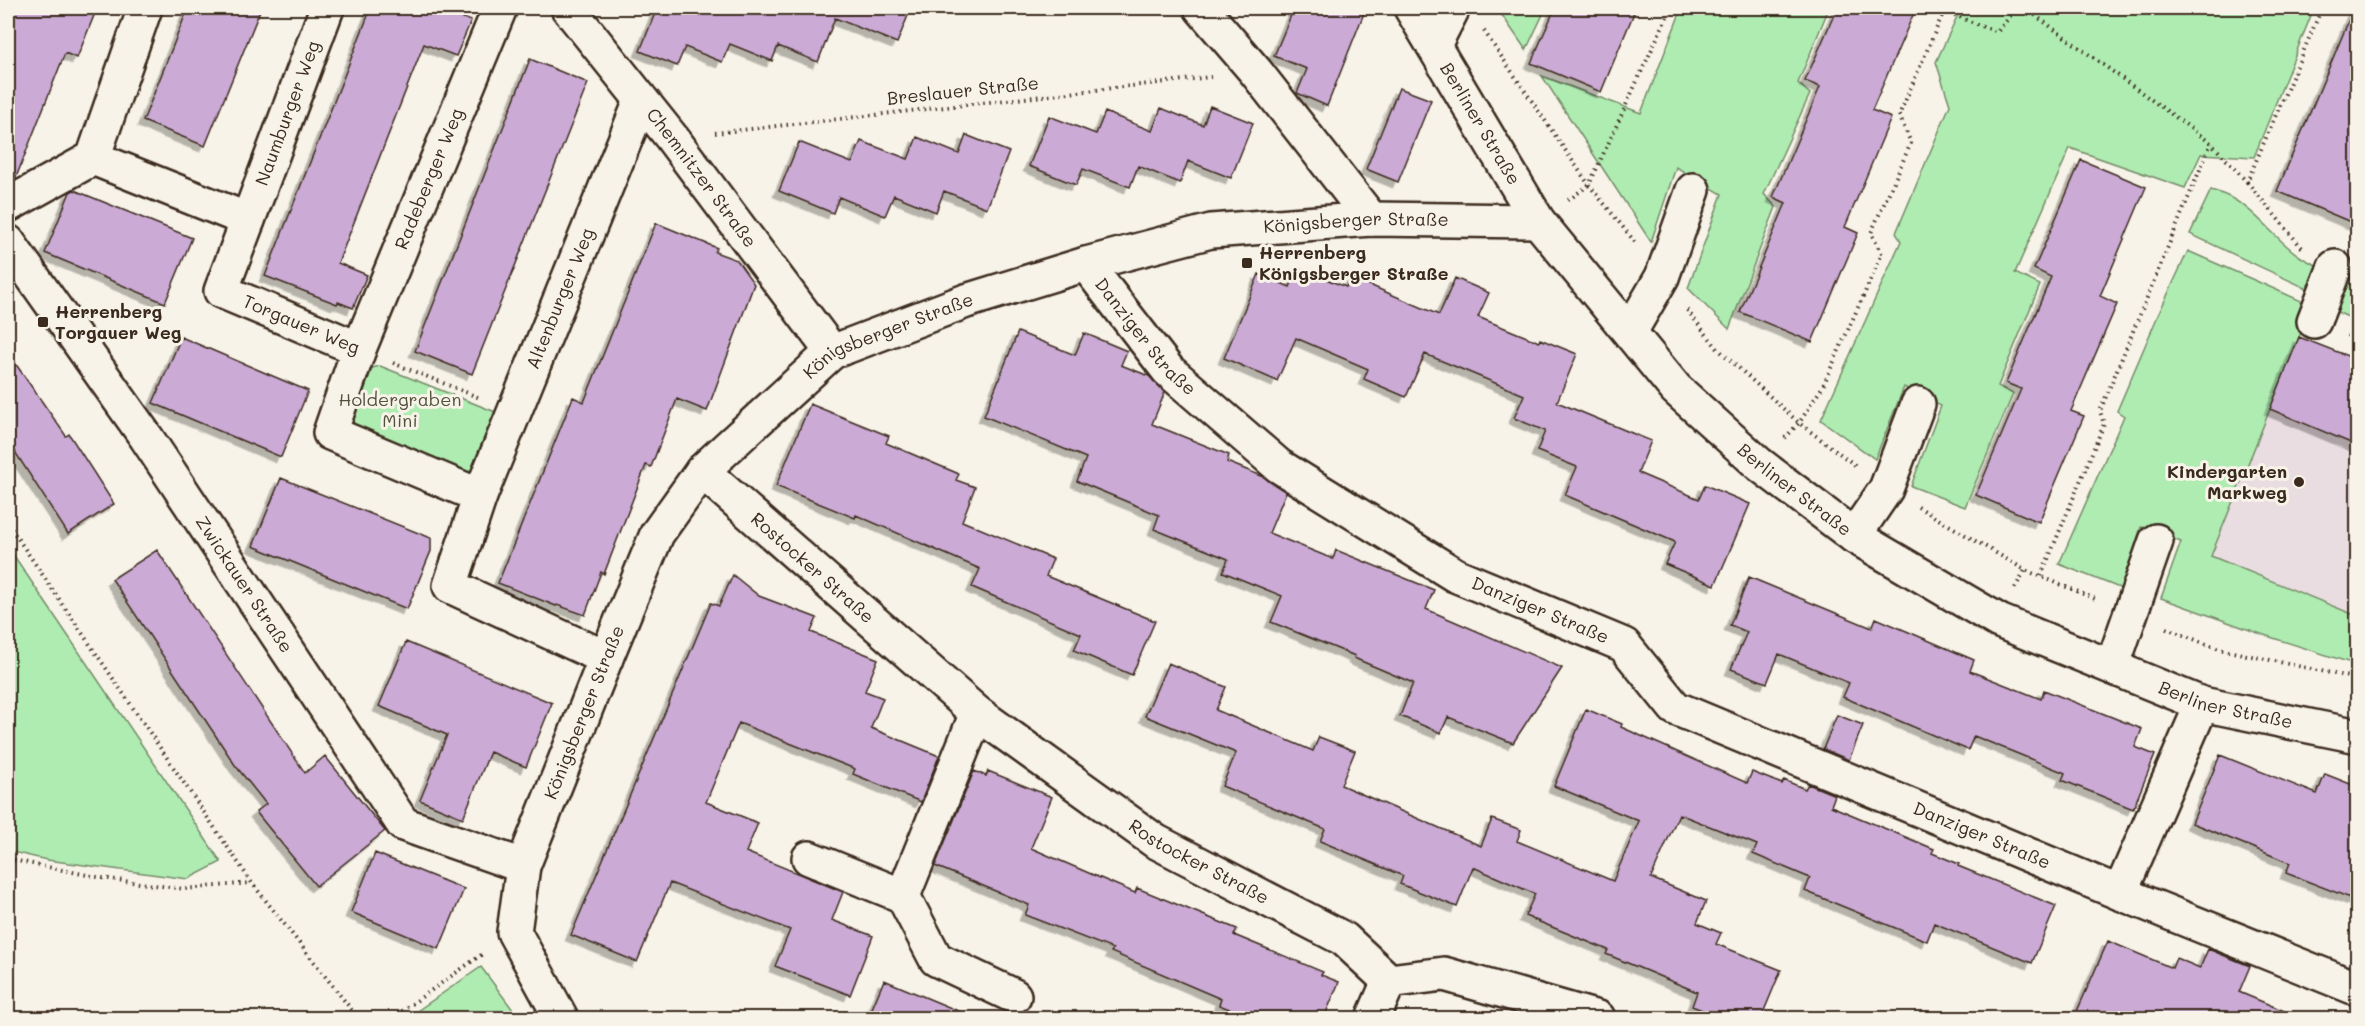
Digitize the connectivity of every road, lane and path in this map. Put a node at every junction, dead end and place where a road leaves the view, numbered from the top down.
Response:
1 (145, 8) edge
2 (327, 8) edge
3 (500, 8) edge
4 (568, 8) edge
5 (1201, 8) edge
6 (1411, 8) edge
7 (1671, 8) edge
8 (2017, 8) edge
9 (2025, 8) edge
10 (2322, 8) edge
11 (1466, 15) edge
12 (1434, 45) junction
13 (1256, 72) junction
14 (641, 101) junction
15 (672, 138) junction
16 (2211, 143) junction
17 (93, 158) junction
18 (2247, 182) junction
19 (1589, 185) junction
20 (1693, 190) dead end
21 (8, 205) edge
22 (1371, 219) junction
23 (248, 220) junction
24 (1538, 221) junction
25 (8, 242) edge
26 (1086, 264) junction
27 (2335, 267) joint
28 (1662, 277) junction
29 (2314, 321) dead end
30 (1630, 332) junction
31 (359, 349) junction
32 (832, 351) junction
33 (1918, 404) dead end
34 (514, 412) junction
35 (1799, 423) junction
36 (1759, 464) junction
37 (702, 471) junction
38 (1886, 489) junction
39 (480, 496) junction
40 (8, 524) edge
41 (1854, 536) junction
42 (2156, 541) dead end
43 (2040, 576) junction
44 (2130, 613) junction
45 (606, 658) junction
46 (2112, 667) junction
47 (2358, 679) edge
48 (2202, 704) junction
49 (977, 713) junction
50 (2358, 736) edge
51 (809, 858) dead end
52 (8, 859) edge
53 (523, 866) junction
54 (252, 883) junction
55 (2120, 893) junction
56 (903, 896) junction
57 (514, 932) junction
58 (1389, 981) junction
59 (2358, 989) edge
60 (1014, 996) dead end
61 (358, 1018) edge
62 (392, 1018) edge
63 (561, 1018) edge
64 (1373, 1018) edge
65 (1598, 1018) edge

1 - 17 street
2 - 23 street, Naumburger Weg
3 - 31 street, Radeberger Weg
4 - 14 street, Chemnitzer Straße
5 - 13 street
6 - 12 street, Berliner Straße
7 - 19 path
8 - 35 path
9 - 16 path
10 - 18 path
11 - 12 street
11 - 19 path
12 - 24 street, Berliner Straße
13 - 15 path, Breslauer Straße
13 - 22 street
14 - 15 street, Chemnitzer Straße
14 - 34 street, Altenburger Weg
15 - 32 street, Chemnitzer Straße
16 - 18 path
16 - 43 path
17 - 21 street
17 - 23 street
18 - 27 path
19 - 24 path
19 - 28 path
20 - 28 street
22 - 24 street, Königsberger Straße
22 - 26 street, Königsberger Straße
23 - 31 street, Torgauer Weg
24 - 30 street, Berliner Straße
25 - 53 street, Zwickauer Straße
26 - 32 street, Königsberger Straße
26 - 55 street, Danziger Straße
27 - 29 street
28 - 30 street
28 - 35 path
30 - 36 street, Berliner Straße
31 - 34 path
31 - 39 street, Torgauer Weg
32 - 37 street, Königsberger Straße
33 - 38 street
34 - 39 street, Altenburger Weg
35 - 36 path
35 - 38 path
36 - 41 street, Berliner Straße
37 - 45 street, Königsberger Straße
37 - 49 street, Rostocker Straße
38 - 41 street
38 - 43 path
39 - 45 street
40 - 54 path
41 - 46 street, Berliner Straße
42 - 44 street
43 - 44 path
44 - 46 street
44 - 47 path
45 - 53 street, Königsberger Straße
46 - 48 street, Berliner Straße
48 - 50 street, Berliner Straße
48 - 55 street
49 - 56 street
49 - 58 street, Rostocker Straße
51 - 56 street
52 - 54 path
53 - 57 street, Königsberger Straße
54 - 61 path
55 - 59 street, Danziger Straße
56 - 60 street
57 - 62 path
57 - 63 street
58 - 64 street
58 - 65 street

